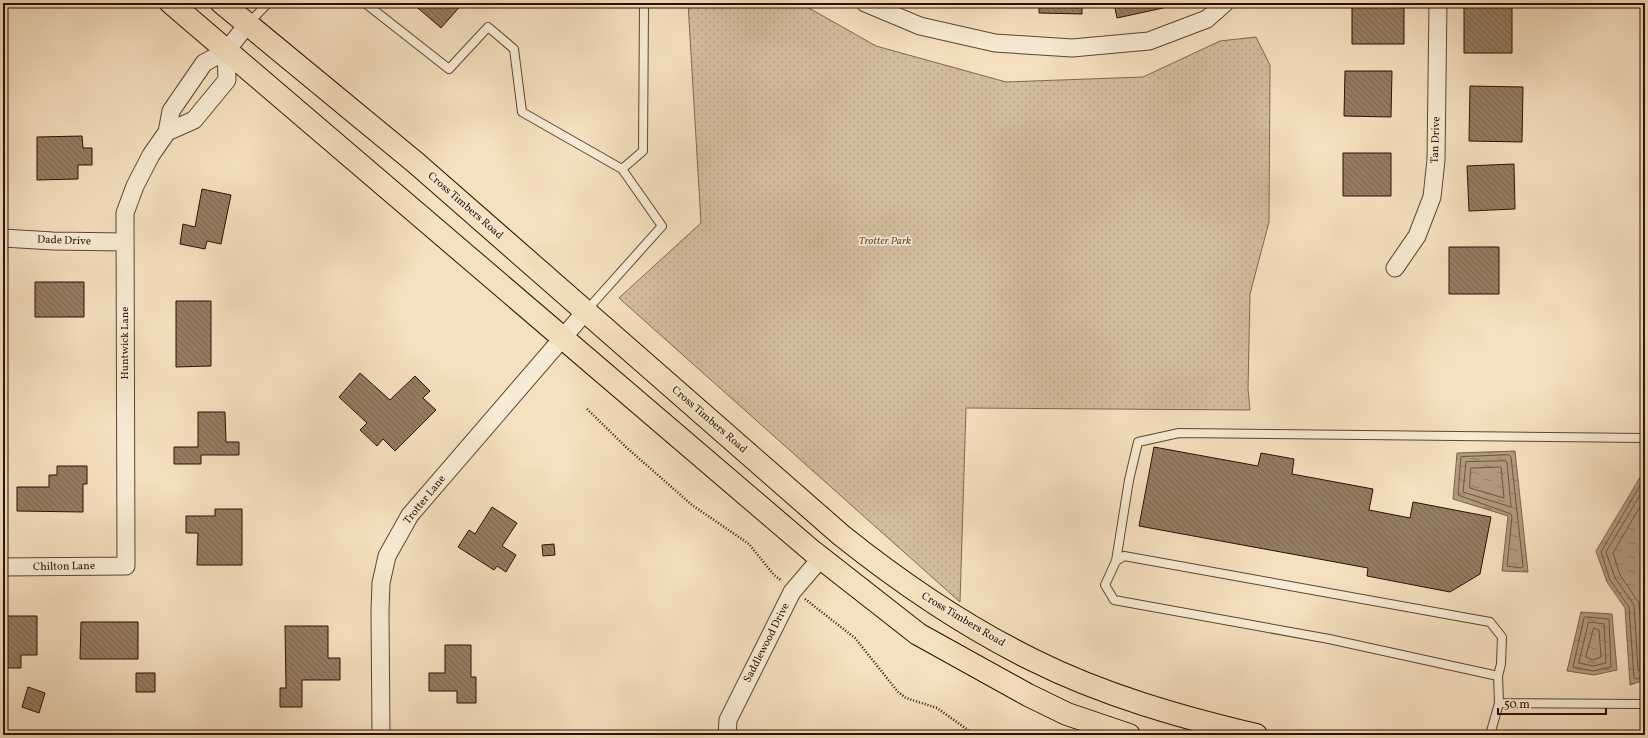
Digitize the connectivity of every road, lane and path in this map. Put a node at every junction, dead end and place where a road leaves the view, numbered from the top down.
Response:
1 (171, 3) edge
2 (222, 3) edge
3 (268, 3) edge
4 (365, 3) edge
5 (644, 3) edge
6 (865, 3) edge
7 (1225, 3) edge
8 (1438, 3) edge
9 (247, 25) junction
10 (226, 51) junction
11 (167, 132) junction
12 (622, 169) junction
13 (3, 238) edge
14 (124, 242) junction
15 (1395, 268) dead end
16 (585, 312) junction
17 (561, 338) junction
18 (586, 410) dead end
19 (1645, 438) edge
20 (821, 558) junction
21 (1116, 561) junction
22 (126, 566) joint
23 (3, 567) edge
24 (794, 590) junction
25 (1498, 676) junction
26 (1499, 703) junction
27 (1645, 704) edge
28 (380, 735) edge
29 (728, 735) edge
30 (975, 735) edge
31 (1128, 735) edge
32 (1256, 735) edge
33 (1490, 735) edge

1 - 10 main road
2 - 9 main road, Cross Timbers Road
3 - 9 lane
4 - 12 lane
5 - 12 lane
6 - 7 street
8 - 15 street, Tan Drive
9 - 10 street, Huntwick Lane
9 - 16 main road, Cross Timbers Road
10 - 11 street, Huntwick Lane
10 - 11 street
10 - 17 main road
11 - 14 street, Huntwick Lane
12 - 16 lane
13 - 14 street, Dade Drive
14 - 22 street, Huntwick Lane
16 - 17 street, Trotter Lane
16 - 32 main road, Cross Timbers Road
17 - 20 main road
17 - 28 street, Trotter Lane
18 - 24 path
19 - 21 lane
20 - 24 street, Saddlewood Drive
20 - 31 main road
21 - 25 lane
21 - 25 lane
22 - 23 street, Chilton Lane
24 - 29 street, Saddlewood Drive
24 - 30 path
25 - 26 lane
26 - 27 lane
26 - 33 lane

